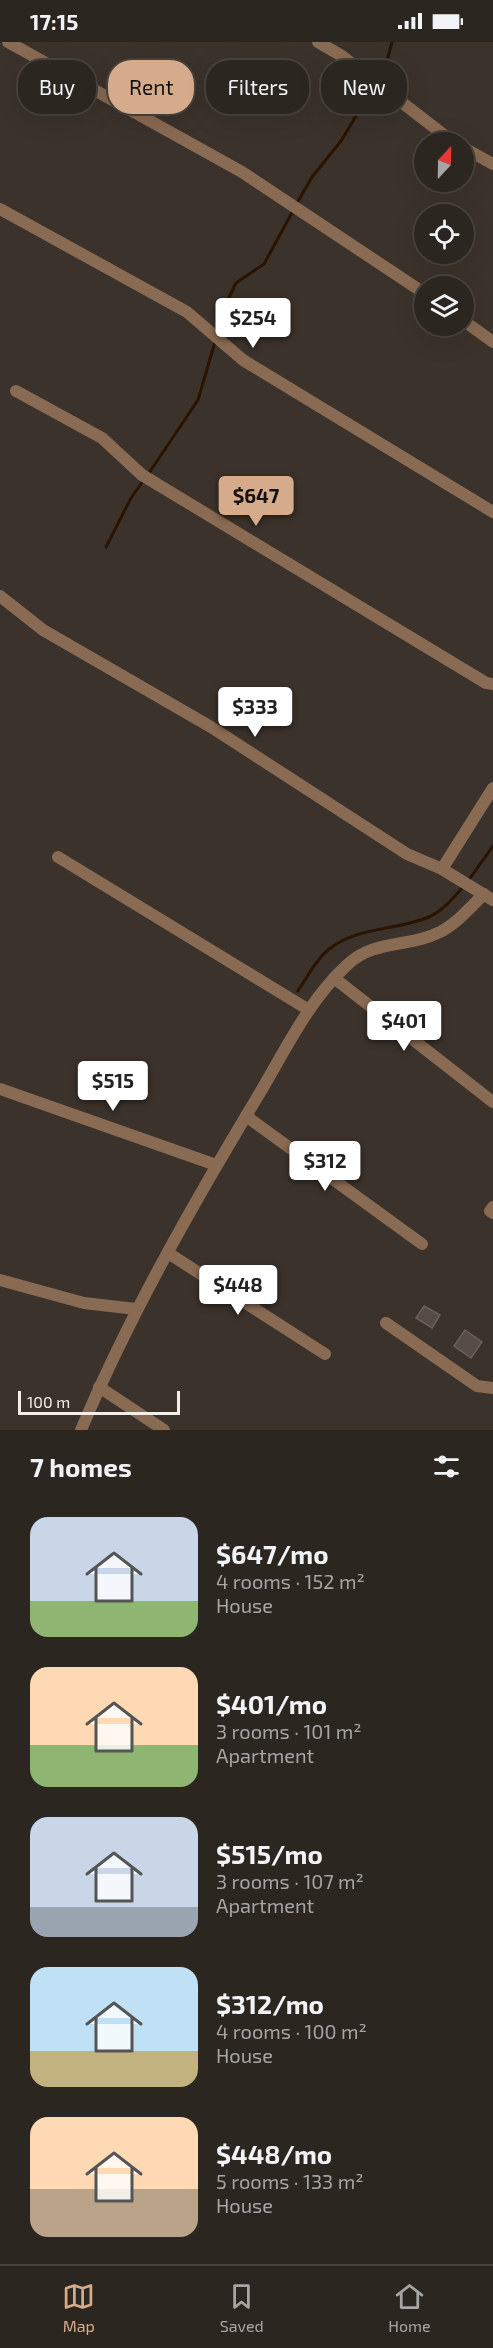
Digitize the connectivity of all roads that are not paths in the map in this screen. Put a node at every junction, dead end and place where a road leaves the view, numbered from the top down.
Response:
1 (8, 42) edge
2 (318, 42) edge
3 (440, 132) edge
4 (474, 154) edge
5 (493, 164) edge
6 (0, 209) edge
7 (414, 286) edge
8 (474, 328) edge
9 (493, 342) edge
10 (16, 391) dead end
11 (493, 512) edge
12 (0, 596) edge
13 (493, 684) edge
14 (493, 788) edge
15 (58, 858) dead end
16 (442, 868) junction
17 (489, 897) edge
18 (333, 978) junction
19 (309, 1010) junction
20 (0, 1089) edge
21 (493, 1102) edge
22 (246, 1116) junction
23 (216, 1165) junction
24 (493, 1207) edge
25 (493, 1213) edge
26 (422, 1244) dead end
27 (168, 1253) junction
28 (0, 1280) edge
29 (136, 1309) junction
30 (386, 1323) dead end
31 (325, 1354) dead end
32 (99, 1386) junction
33 (493, 1388) edge
34 (81, 1430) edge
35 (164, 1430) edge

1 - 7 street
2 - 3 street
4 - 5 street
6 - 11 street
8 - 9 street
10 - 13 street
12 - 16 street
14 - 16 street
15 - 19 street
16 - 17 street
17 - 18 street
18 - 19 street
18 - 21 street
19 - 22 street
20 - 23 street
22 - 23 street
22 - 26 street
23 - 27 street
24 - 25 street
27 - 29 street
27 - 31 street
28 - 29 street
29 - 32 street
30 - 33 street
32 - 34 street
32 - 35 street

